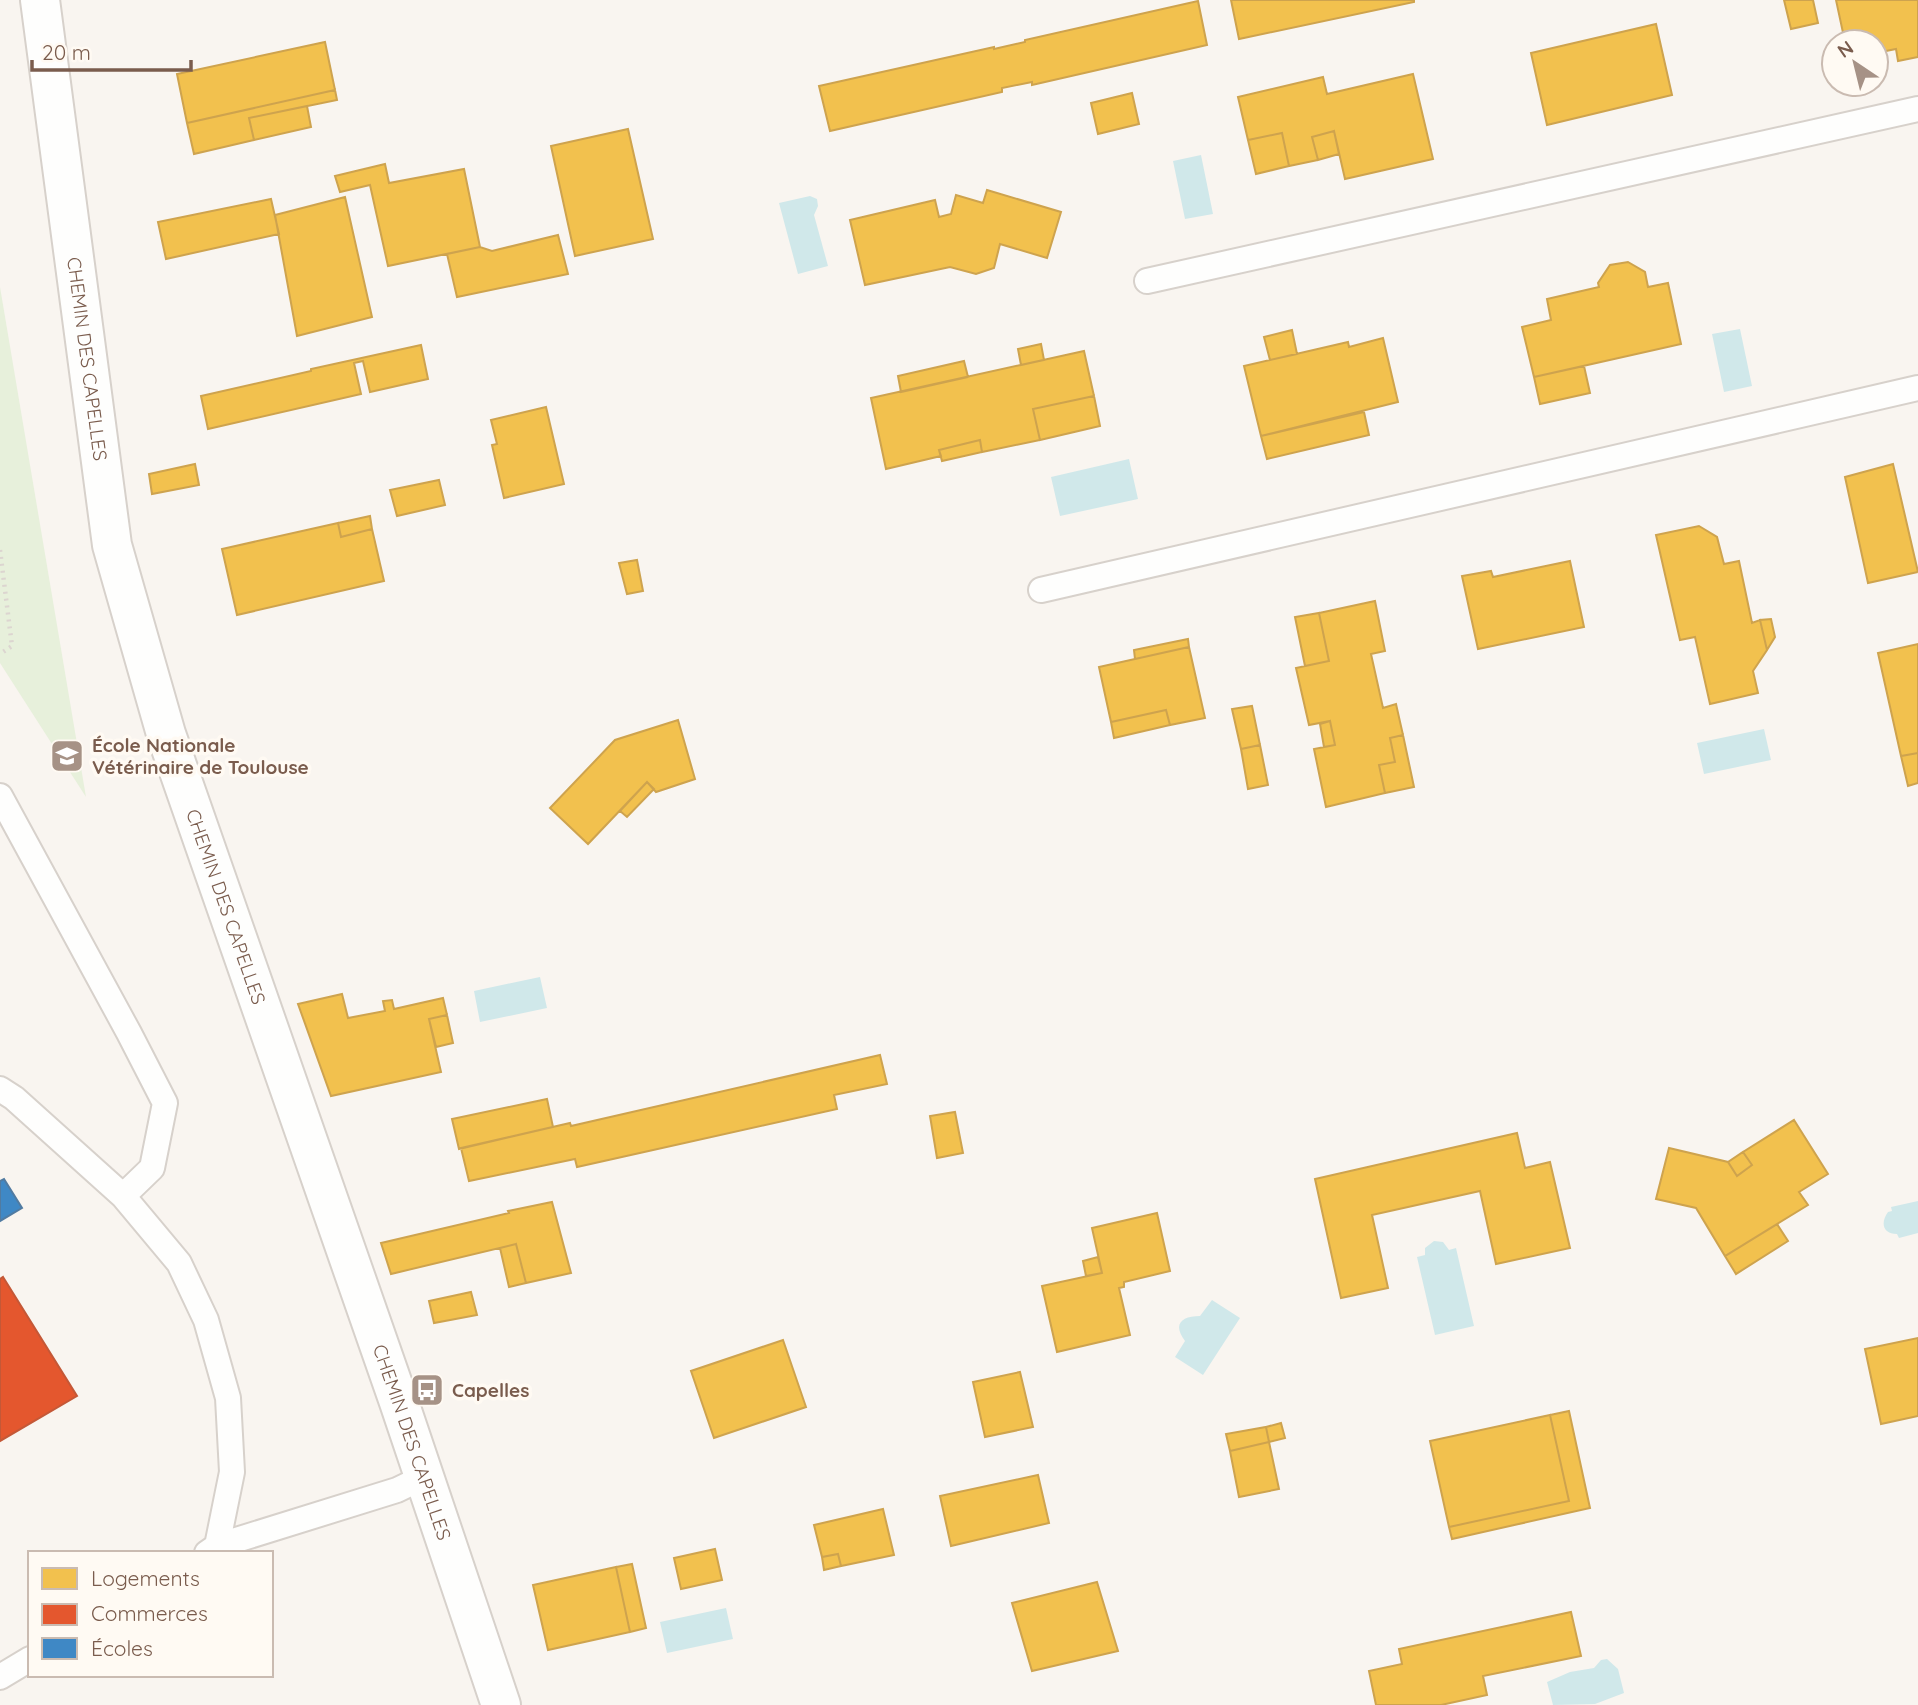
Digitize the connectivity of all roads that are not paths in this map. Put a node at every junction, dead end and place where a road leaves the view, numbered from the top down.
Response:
1 (40, 0) edge
2 (1918, 109) edge
3 (1147, 281) dead end
4 (1918, 388) edge
5 (1041, 590) dead end
6 (0, 796) edge
7 (0, 1089) edge
8 (123, 1196) junction
9 (424, 1477) junction
10 (212, 1550) edge
11 (28, 1660) edge
12 (0, 1677) edge
13 (501, 1705) edge

1 - 9 street, CHEMIN DES CAPELLES
2 - 3 lane
4 - 5 lane
6 - 8 lane
7 - 8 lane
8 - 10 lane
9 - 10 lane
9 - 13 street, CHEMIN DES CAPELLES
11 - 12 lane

